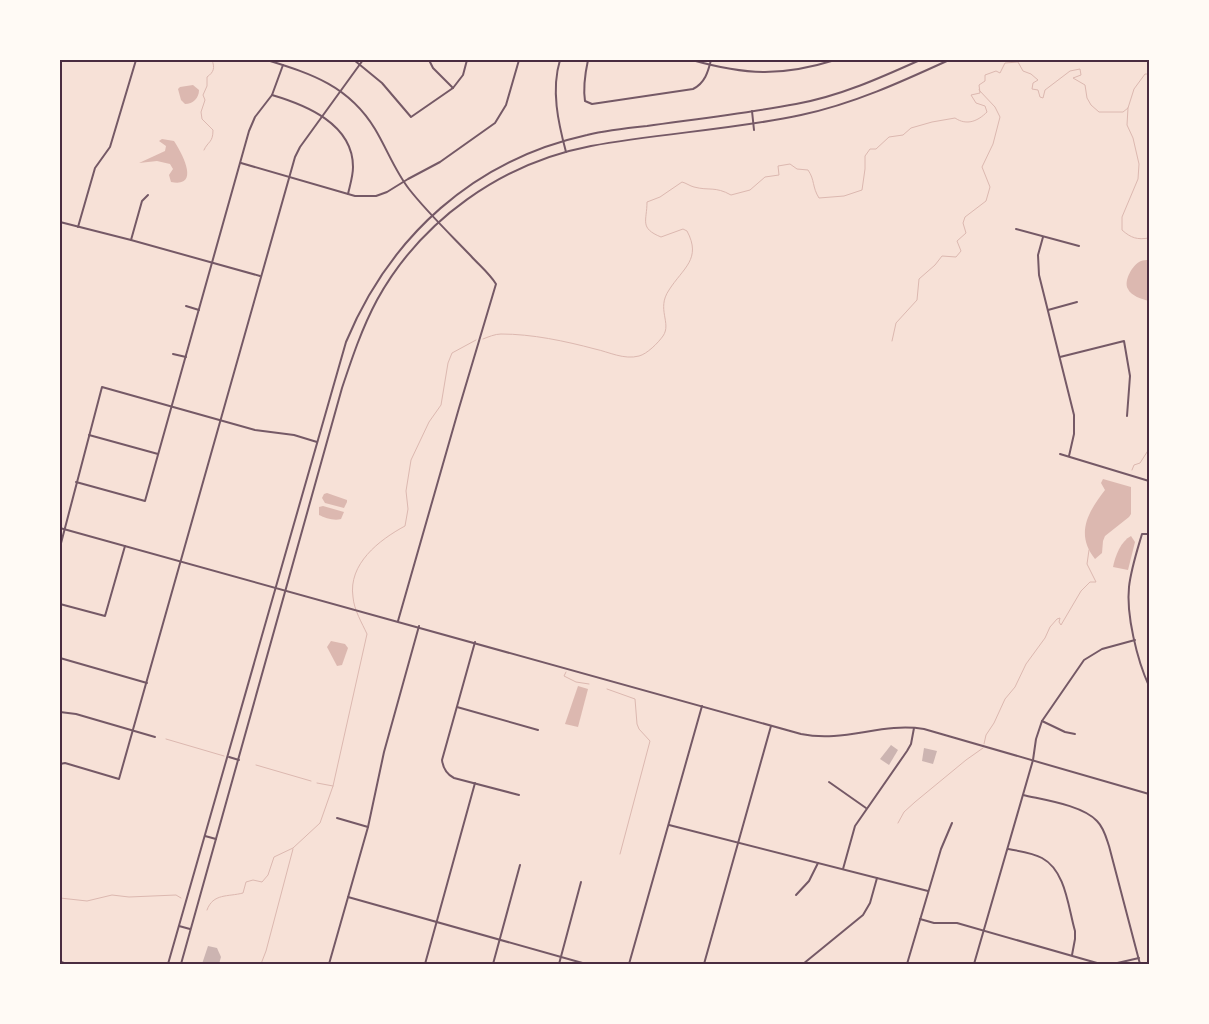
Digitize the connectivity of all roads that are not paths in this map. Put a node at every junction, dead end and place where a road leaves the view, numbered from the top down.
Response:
1 (136, 60) edge
2 (267, 60) edge
3 (354, 60) edge
4 (363, 60) edge
5 (429, 60) edge
6 (467, 60) edge
7 (519, 60) edge
8 (560, 60) edge
9 (588, 60) edge
10 (692, 60) edge
11 (712, 60) edge
12 (835, 60) edge
13 (920, 60) edge
14 (950, 60) edge
15 (360, 64) junction
16 (283, 65) junction
17 (710, 65) junction
18 (453, 88) junction
19 (342, 91) junction
20 (272, 95) junction
21 (752, 111) junction
22 (322, 116) junction
23 (753, 122) junction
24 (754, 130) dead end
25 (563, 141) junction
26 (566, 152) junction
27 (240, 163) junction
28 (289, 177) junction
29 (404, 181) junction
30 (348, 194) junction
31 (148, 195) dead end
32 (432, 214) junction
33 (60, 222) edge
34 (438, 222) junction
35 (78, 227) junction
36 (1016, 228) dead end
37 (1043, 236) junction
38 (131, 240) junction
39 (1079, 246) dead end
40 (213, 263) junction
41 (261, 276) junction
42 (1077, 302) dead end
43 (186, 306) dead end
44 (199, 310) junction
45 (1048, 310) junction
46 (173, 354) dead end
47 (186, 357) junction
48 (1060, 357) junction
49 (172, 406) junction
50 (1127, 416) dead end
51 (220, 420) junction
52 (89, 435) junction
53 (317, 442) junction
54 (158, 454) junction
55 (1060, 454) dead end
56 (1069, 456) junction
57 (1149, 481) edge
58 (76, 482) junction
59 (60, 528) edge
60 (66, 529) junction
61 (1149, 534) edge
62 (124, 546) junction
63 (60, 547) edge
64 (181, 562) junction
65 (276, 588) junction
66 (286, 591) junction
67 (60, 604) edge
68 (398, 621) junction
69 (419, 626) junction
70 (1135, 640) junction
71 (475, 642) junction
72 (60, 658) edge
73 (147, 683) junction
74 (1149, 686) edge
75 (702, 706) junction
76 (457, 707) junction
77 (60, 712) edge
78 (1042, 722) junction
79 (771, 726) junction
80 (914, 728) junction
81 (538, 730) dead end
82 (133, 732) junction
83 (1075, 734) dead end
84 (155, 737) dead end
85 (228, 756) junction
86 (239, 760) junction
87 (1033, 760) junction
88 (60, 764) edge
89 (829, 782) dead end
90 (475, 783) junction
91 (1149, 794) edge
92 (519, 795) dead end
93 (1023, 795) junction
94 (866, 808) junction
95 (337, 818) dead end
96 (952, 823) dead end
97 (668, 825) junction
98 (368, 827) junction
99 (205, 836) junction
100 (216, 839) junction
101 (738, 843) junction
102 (1007, 849) junction
103 (818, 863) junction
104 (520, 865) dead end
105 (843, 869) junction
106 (877, 878) junction
107 (581, 882) dead end
108 (928, 891) junction
109 (796, 895) dead end
110 (348, 897) junction
111 (920, 920) junction
112 (437, 922) junction
113 (179, 926) junction
114 (190, 930) junction
115 (983, 930) junction
116 (499, 940) junction
117 (1072, 955) junction
118 (561, 957) junction
119 (1139, 958) junction
120 (60, 962) edge
121 (66, 964) edge
122 (168, 964) edge
123 (181, 964) edge
124 (329, 964) edge
125 (425, 964) edge
126 (493, 964) edge
127 (559, 964) edge
128 (586, 964) edge
129 (629, 964) edge
130 (704, 964) edge
131 (804, 964) edge
132 (907, 964) edge
133 (974, 964) edge
134 (1108, 964) edge
135 (1113, 964) edge
136 (1140, 964) edge

1 - 35 street
2 - 16 street
3 - 15 street
4 - 15 street
5 - 18 street
6 - 18 street
7 - 29 street
8 - 25 street
9 - 17 street
10 - 17 street
11 - 17 street
12 - 17 street
13 - 21 street
14 - 23 street
15 - 18 street
15 - 19 street
16 - 19 street
16 - 20 street
19 - 22 street
19 - 29 street
20 - 22 street
20 - 27 street
21 - 23 street
21 - 25 street
22 - 28 street
22 - 30 street
23 - 24 street
23 - 26 street
25 - 26 street
25 - 32 street
26 - 34 street
27 - 28 street
27 - 40 street
28 - 30 street
28 - 41 street
29 - 30 street
29 - 32 street
31 - 38 street
32 - 34 street
32 - 53 street
33 - 35 street
34 - 66 street
34 - 68 street
35 - 38 street
36 - 37 street
37 - 39 street
37 - 45 street
38 - 40 street
40 - 41 street
40 - 44 street
41 - 51 street
42 - 45 street
43 - 44 street
44 - 47 street
45 - 48 street
46 - 47 street
47 - 49 street
48 - 50 street
48 - 56 street
49 - 51 street
49 - 52 street
49 - 54 street
51 - 53 street
51 - 64 street
52 - 54 street
52 - 58 street
53 - 65 street
54 - 58 street
55 - 56 street
56 - 57 street
58 - 60 street
59 - 60 street
60 - 62 street
60 - 63 street
61 - 70 street
62 - 64 street
62 - 67 street
64 - 65 street
64 - 73 street
65 - 66 street
65 - 85 street
66 - 68 street
66 - 86 street
68 - 69 street
69 - 71 street
69 - 98 street
70 - 74 street
70 - 78 street
71 - 75 street
71 - 76 street
72 - 73 street
73 - 82 street
75 - 79 street
75 - 97 street
76 - 81 street
76 - 90 street
77 - 82 street
78 - 83 street
78 - 87 street
79 - 80 street
79 - 101 street
80 - 87 street
80 - 94 street
82 - 84 street
82 - 88 street
85 - 86 street
85 - 99 street
86 - 100 street
87 - 91 street
87 - 93 street
89 - 94 street
90 - 92 street
90 - 112 street
93 - 102 street
93 - 119 street
94 - 105 street
95 - 98 street
96 - 108 street
97 - 101 street
97 - 129 street
98 - 110 street
99 - 100 street
99 - 113 street
100 - 114 street
101 - 103 street
101 - 130 street
102 - 115 street
102 - 117 street
103 - 105 street
103 - 109 street
104 - 116 street
105 - 106 street
106 - 108 street
106 - 131 street
107 - 118 street
108 - 111 street
110 - 112 street
110 - 124 street
111 - 115 street
111 - 132 street
112 - 116 street
112 - 125 street
113 - 114 street
113 - 122 street
114 - 123 street
115 - 117 street
115 - 133 street
116 - 118 street
116 - 126 street
117 - 134 street
118 - 127 street
118 - 128 street
119 - 135 street
119 - 136 street
120 - 121 main road

